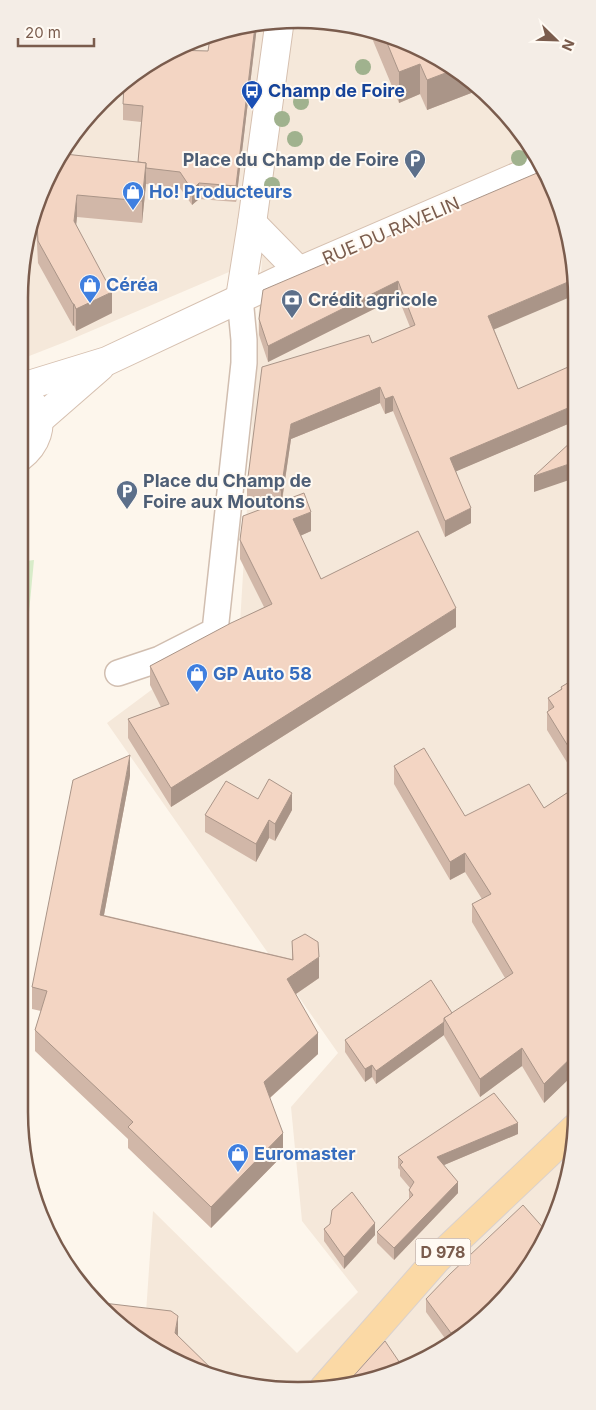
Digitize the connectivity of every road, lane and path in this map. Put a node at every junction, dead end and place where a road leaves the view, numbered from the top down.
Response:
1 (279, 28) edge
2 (535, 169) edge
3 (252, 223) junction
4 (299, 271) junction
5 (240, 298) junction
6 (107, 361) junction
7 (28, 386) edge
8 (28, 398) edge
9 (38, 421) junction
10 (28, 450) edge
11 (118, 673) dead end
12 (567, 1135) edge
13 (331, 1380) edge

1 - 3 main road
2 - 4 main road, RUE DU RAVELIN
3 - 4 main road
3 - 5 main road
4 - 5 main road, RUE DU RAVELIN
5 - 6 main road, RUE DU RAVELIN
5 - 11 street
6 - 7 main road, RUE DU RAVELIN
6 - 9 main road, RUE DU RAVELIN
8 - 9 main road
9 - 10 main road
12 - 13 main road, D 978

